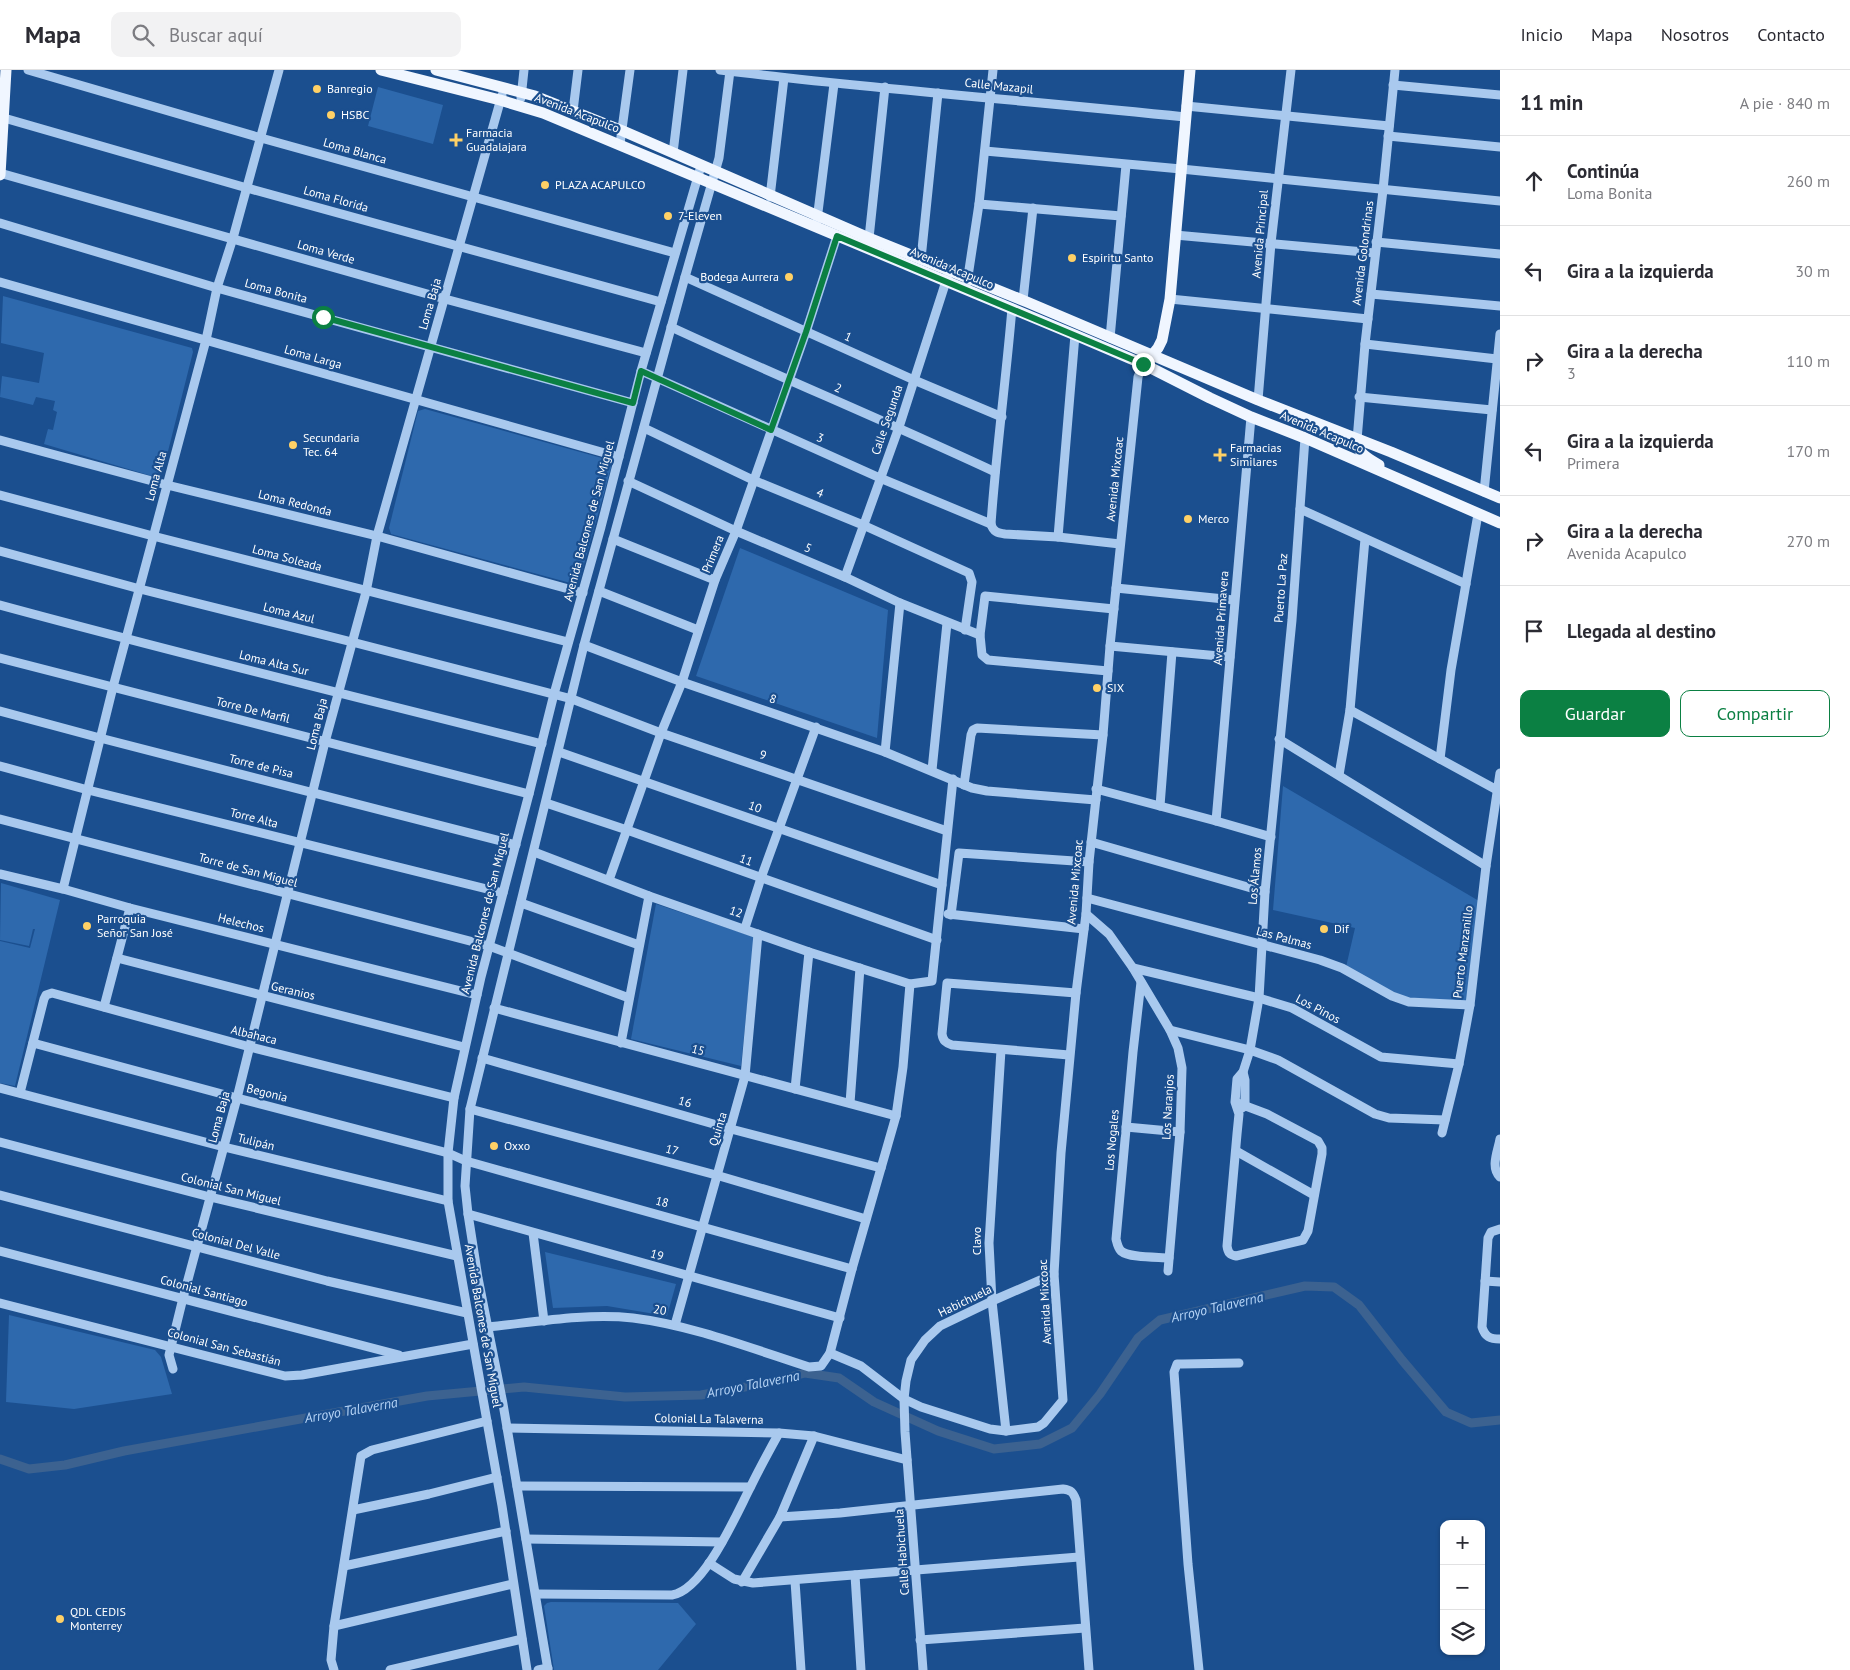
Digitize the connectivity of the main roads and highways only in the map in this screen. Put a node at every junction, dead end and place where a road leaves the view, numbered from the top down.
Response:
1 (6, 70) edge
2 (381, 70) edge
3 (436, 70) edge
4 (1190, 70) edge
5 (419, 75) edge
6 (473, 75) edge
7 (699, 171) junction
8 (0, 174) edge
9 (714, 177) junction
10 (817, 222) junction
11 (948, 276) junction
12 (966, 284) junction
13 (1153, 355) junction
14 (1143, 364) junction
15 (1357, 440) junction
16 (1404, 482) junction
17 (1500, 498) edge
18 (1500, 523) edge

1 - 8 main road
2 - 5 main road, Avenida Acapulco
3 - 6 main road, Avenida Acapulco
4 - 13 main road
5 - 7 main road, Avenida Acapulco
6 - 7 main road, Avenida Acapulco
7 - 9 main road, Avenida Acapulco
9 - 10 main road, Avenida Acapulco
9 - 10 main road, Avenida Acapulco
10 - 11 main road, Avenida Acapulco
10 - 11 main road, Avenida Acapulco
11 - 12 main road, Avenida Acapulco
12 - 13 main road, Avenida Acapulco
12 - 14 main road, Avenida Acapulco
13 - 14 main road
13 - 15 main road, Avenida Acapulco
14 - 16 main road, Avenida Acapulco
15 - 16 main road
15 - 17 main road, Avenida Acapulco
16 - 18 main road, Avenida Acapulco

